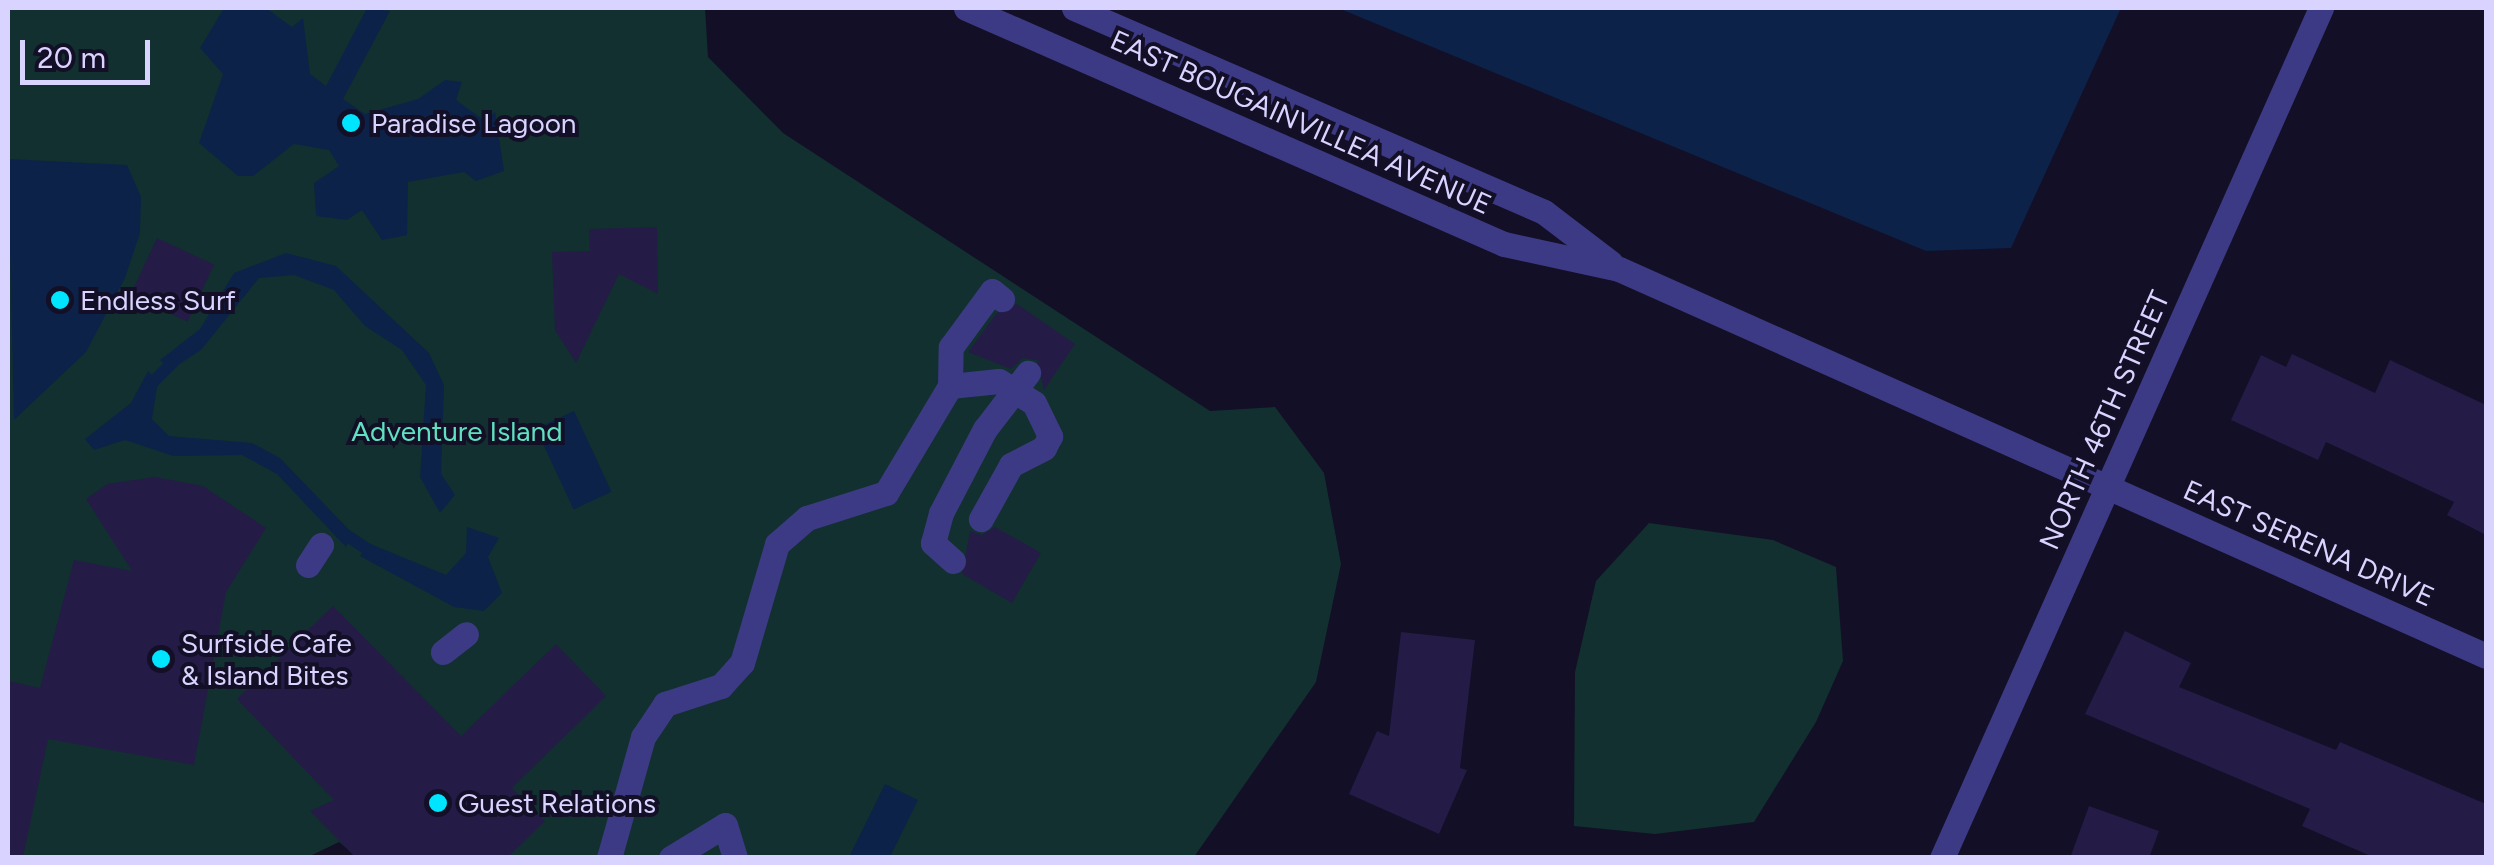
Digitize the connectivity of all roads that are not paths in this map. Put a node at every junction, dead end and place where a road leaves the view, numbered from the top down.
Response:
1 (966, 8) edge
2 (1074, 8) edge
3 (2320, 8) edge
4 (1618, 269) junction
5 (1002, 299) dead end
6 (1022, 381) junction
7 (950, 386) junction
8 (2108, 486) junction
9 (981, 519) dead end
10 (953, 562) dead end
11 (2486, 656) edge
12 (609, 858) edge
13 (671, 858) edge
14 (734, 858) edge
15 (1942, 858) edge

1 - 4 street, EAST BOUGAINVILLEA AVENUE
2 - 4 street, EAST BOUGAINVILLEA AVENUE
3 - 8 street, NORTH 46TH STREET
4 - 8 street, EAST BOUGAINVILLEA AVENUE
5 - 7 street
6 - 7 street
6 - 9 street
6 - 10 street
7 - 12 street
8 - 11 street, EAST SERENA DRIVE
8 - 15 street, NORTH 46TH STREET
13 - 14 street

